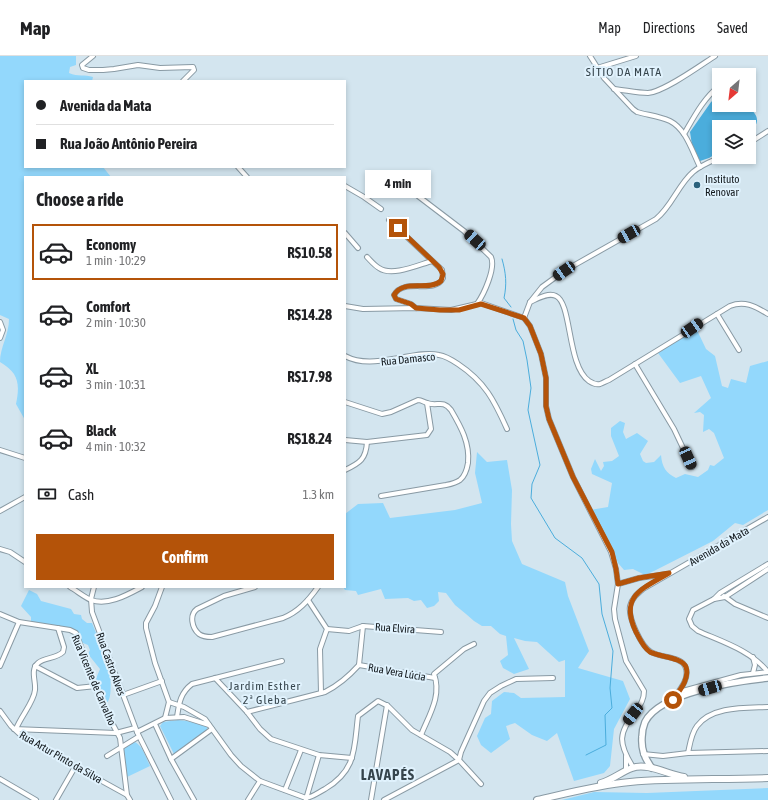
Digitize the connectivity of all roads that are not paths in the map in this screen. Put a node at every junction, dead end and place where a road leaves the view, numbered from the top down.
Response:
1 (93, 56) edge
2 (590, 56) edge
3 (636, 56) edge
4 (715, 56) edge
5 (597, 68) junction
6 (184, 80) edge
7 (614, 89) junction
8 (712, 92) edge
9 (768, 132) edge
10 (684, 134) junction
11 (756, 139) edge
12 (712, 161) edge
13 (700, 167) junction
14 (239, 168) edge
15 (246, 176) edge
16 (346, 187) edge
17 (418, 196) dead end
18 (381, 209) dead end
19 (388, 220) dead end
20 (346, 234) edge
21 (358, 248) dead end
22 (367, 257) dead end
23 (432, 261) junction
24 (530, 302) junction
25 (477, 304) junction
26 (346, 306) edge
27 (416, 308) junction
28 (717, 314) junction
29 (768, 314) edge
30 (524, 318) junction
31 (0, 322) edge
32 (0, 338) edge
33 (739, 350) dead end
34 (346, 356) edge
35 (635, 364) junction
36 (346, 402) edge
37 (428, 403) junction
38 (507, 429) dead end
39 (346, 440) edge
40 (367, 442) junction
41 (0, 450) edge
42 (24, 458) edge
43 (692, 467) dead end
44 (346, 470) edge
45 (381, 496) dead end
46 (24, 498) edge
47 (0, 511) edge
48 (768, 517) edge
49 (0, 549) edge
50 (24, 561) edge
51 (768, 564) edge
52 (768, 569) edge
53 (669, 573) junction
54 (618, 584) junction
55 (72, 588) edge
56 (94, 588) edge
57 (140, 588) edge
58 (162, 588) edge
59 (252, 588) edge
60 (317, 588) edge
61 (720, 592) junction
62 (725, 597) junction
63 (91, 599) junction
64 (714, 599) junction
65 (308, 600) junction
66 (0, 614) edge
67 (768, 618) edge
68 (19, 622) junction
69 (363, 626) junction
70 (58, 628) junction
71 (327, 629) junction
72 (441, 632) dead end
73 (474, 644) dead end
74 (753, 657) junction
75 (282, 661) dead end
76 (359, 665) junction
77 (0, 666) edge
78 (35, 666) junction
79 (768, 672) edge
80 (753, 673) junction
81 (215, 678) junction
82 (435, 678) junction
83 (553, 678) dead end
84 (768, 678) edge
85 (162, 681) junction
86 (96, 686) junction
87 (678, 692) junction
88 (321, 693) junction
89 (123, 695) junction
90 (673, 700) junction
91 (169, 702) junction
92 (178, 704) junction
93 (386, 706) junction
94 (768, 707) edge
95 (0, 711) edge
96 (247, 712) junction
97 (177, 717) junction
98 (165, 718) junction
99 (155, 724) junction
100 (209, 725) junction
101 (15, 729) junction
102 (212, 729) junction
103 (137, 732) junction
104 (116, 733) junction
105 (420, 735) junction
106 (121, 748) junction
107 (301, 750) junction
108 (768, 751) edge
109 (688, 753) junction
110 (643, 754) junction
111 (319, 755) junction
112 (107, 756) dead end
113 (626, 756) junction
114 (352, 758) junction
115 (171, 759) junction
116 (459, 760) junction
117 (75, 767) junction
118 (636, 767) junction
119 (652, 768) junction
120 (626, 771) junction
121 (768, 778) edge
122 (0, 779) edge
123 (702, 779) junction
124 (260, 781) junction
125 (631, 782) junction
126 (647, 782) junction
127 (481, 784) dead end
128 (589, 787) junction
129 (285, 790) junction
130 (128, 798) edge
131 (306, 799) edge
132 (36, 800) edge
133 (56, 800) edge
134 (171, 800) edge
135 (194, 800) edge
136 (248, 800) edge
137 (371, 800) edge
138 (384, 800) edge
139 (537, 800) edge

1 - 6 street
2 - 5 street
3 - 5 street
4 - 7 street
5 - 7 street
7 - 10 street
8 - 10 street
9 - 11 street
10 - 13 street
12 - 13 street
13 - 24 street
14 - 15 street
16 - 18 street
17 - 25 street
19 - 23 street
20 - 21 street
22 - 23 street
23 - 27 street
24 - 30 street
24 - 35 street
25 - 27 street
25 - 30 street
26 - 27 street
28 - 29 street
28 - 33 street
28 - 35 street
30 - 54 street
31 - 32 street
34 - 38 street, Rua Damasco
35 - 43 street
36 - 37 street
37 - 40 street
37 - 45 street
39 - 40 street
40 - 44 street
41 - 42 street
46 - 47 street
48 - 53 street, Avenida da Mata
49 - 50 street
51 - 61 street
52 - 62 street
53 - 54 street, Avenida da Mata
53 - 87 street, Avenida da Mata
54 - 113 street
55 - 63 street
56 - 63 street
57 - 63 street
58 - 85 street
59 - 65 street
60 - 65 street
61 - 62 street
61 - 64 street
62 - 64 street
62 - 67 street
63 - 89 street, Rua Castro Alves
64 - 74 street
65 - 71 street
66 - 68 street, Rua Vicente de Carvalho
68 - 70 street, Rua Vicente de Carvalho
68 - 77 street
69 - 71 street
69 - 72 street, Rua Elvira
69 - 76 street, Rua Elvira
70 - 78 street
70 - 86 street, Rua Vicente de Carvalho
71 - 88 street
73 - 82 street
74 - 79 street
74 - 80 street
75 - 81 street
76 - 82 street, Rua Vera Lúcia
76 - 88 street
78 - 86 street
78 - 101 street
79 - 80 street
80 - 87 street
81 - 92 street
81 - 96 street
82 - 105 street
83 - 116 street
84 - 90 main road
85 - 89 street
85 - 91 street
86 - 104 street, Rua Vicente de Carvalho
87 - 90 street, Avenida da Mata
88 - 96 street
89 - 103 street, Rua Castro Alves
90 - 110 main road
91 - 92 street
91 - 98 street
92 - 97 street
92 - 100 street
93 - 105 street
93 - 114 street
93 - 137 street
94 - 109 street
95 - 101 street, Rua Artur Pinto da Silva
96 - 107 street
97 - 98 street
97 - 100 street
98 - 99 street
99 - 103 street
99 - 115 street
100 - 102 street
101 - 104 street
101 - 117 street, Rua Artur Pinto da Silva
102 - 115 street
102 - 124 street
103 - 104 street
103 - 106 street
103 - 134 street, Rua Castro Alves
104 - 106 street, Rua Vicente de Carvalho
105 - 116 street
106 - 112 street
106 - 130 street, Rua Vicente de Carvalho
107 - 111 street
107 - 129 street
108 - 109 street
109 - 110 street
110 - 118 main road
110 - 119 main road
111 - 114 street
111 - 131 street
113 - 118 street
113 - 120 street
114 - 131 street
115 - 135 street
116 - 127 street
116 - 138 street
117 - 130 street, Rua Artur Pinto da Silva
117 - 133 street
118 - 119 main road
118 - 120 main road
119 - 123 main road
119 - 126 main road
120 - 125 main road
120 - 128 main road
121 - 123 main road
122 - 132 street
123 - 126 main road
124 - 129 street
124 - 136 street
125 - 126 main road
125 - 128 main road
128 - 139 main road
129 - 131 street

